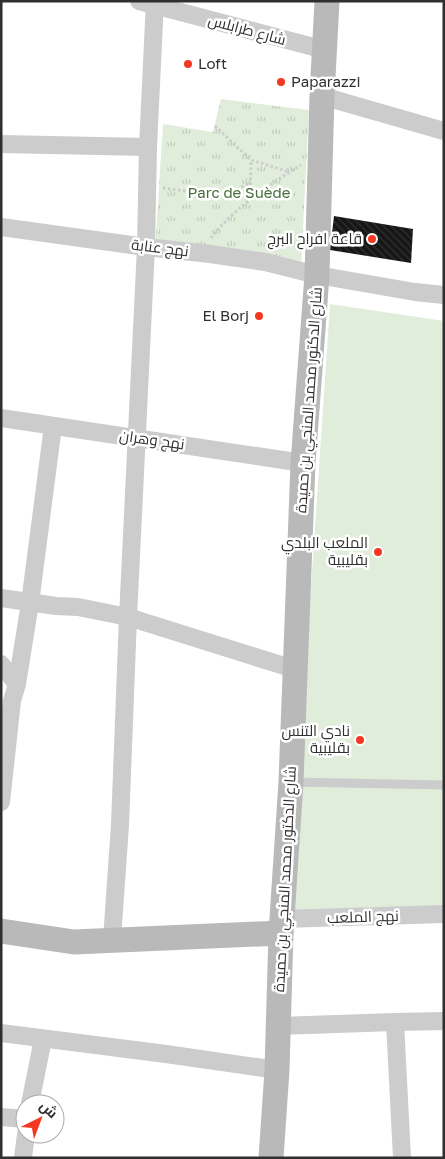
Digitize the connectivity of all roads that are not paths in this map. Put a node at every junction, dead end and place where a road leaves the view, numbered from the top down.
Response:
1 (327, 1) edge
2 (149, 3) edge
3 (325, 50) junction
4 (322, 96) junction
5 (444, 131) edge
6 (1, 144) edge
7 (148, 147) junction
8 (1, 227) edge
9 (146, 247) junction
10 (317, 275) junction
11 (444, 295) edge
12 (1, 418) edge
13 (53, 426) junction
14 (137, 437) junction
15 (303, 463) junction
16 (1, 598) edge
17 (30, 603) junction
18 (128, 617) junction
19 (1, 664) edge
20 (294, 669) junction
21 (10, 698) edge
22 (290, 782) junction
23 (444, 785) edge
24 (1, 802) edge
25 (444, 914) edge
26 (282, 926) junction
27 (1, 931) edge
28 (112, 939) junction
29 (395, 1022) junction
30 (444, 1022) edge
31 (278, 1026) junction
32 (1, 1034) edge
33 (43, 1039) junction
34 (277, 1070) junction
35 (32, 1094) edge
36 (1, 1117) edge
37 (15, 1118) edge
38 (24, 1144) edge
39 (22, 1158) edge
40 (271, 1158) edge
41 (402, 1158) edge

1 - 3 street, شارع الدكتور محمد المنجي بن حميدة
2 - 3 street, شارع طرابلس
2 - 7 street
3 - 4 street, شارع الدكتور محمد المنجي بن حميدة
4 - 5 street
4 - 10 street, شارع الدكتور محمد المنجي بن حميدة
6 - 7 street
7 - 9 street
8 - 9 street, نهج عنابة
9 - 10 street, نهج عنابة
9 - 14 street
10 - 11 street, نهج عنابة
10 - 15 street, شارع الدكتور محمد المنجي بن حميدة
12 - 13 street, نهج وهران
13 - 14 street, نهج وهران
13 - 17 street
14 - 15 street, نهج وهران
14 - 18 street
15 - 20 street, شارع الدكتور محمد المنجي بن حميدة
16 - 17 street
17 - 18 street
17 - 21 street
18 - 20 street
18 - 28 street
19 - 21 street
20 - 22 street, شارع الدكتور محمد المنجي بن حميدة
21 - 24 street
22 - 23 lane
22 - 26 street, شارع الدكتور محمد المنجي بن حميدة
25 - 26 street, نهج الملعب
26 - 28 street
26 - 31 street, شارع الدكتور محمد المنجي بن حميدة
27 - 28 street
29 - 30 street
29 - 31 street
29 - 41 street
31 - 34 street, شارع الدكتور محمد المنجي بن حميدة
32 - 33 street
33 - 34 street
33 - 35 street
34 - 40 street, شارع الدكتور محمد المنجي بن حميدة
36 - 37 street
38 - 39 street

